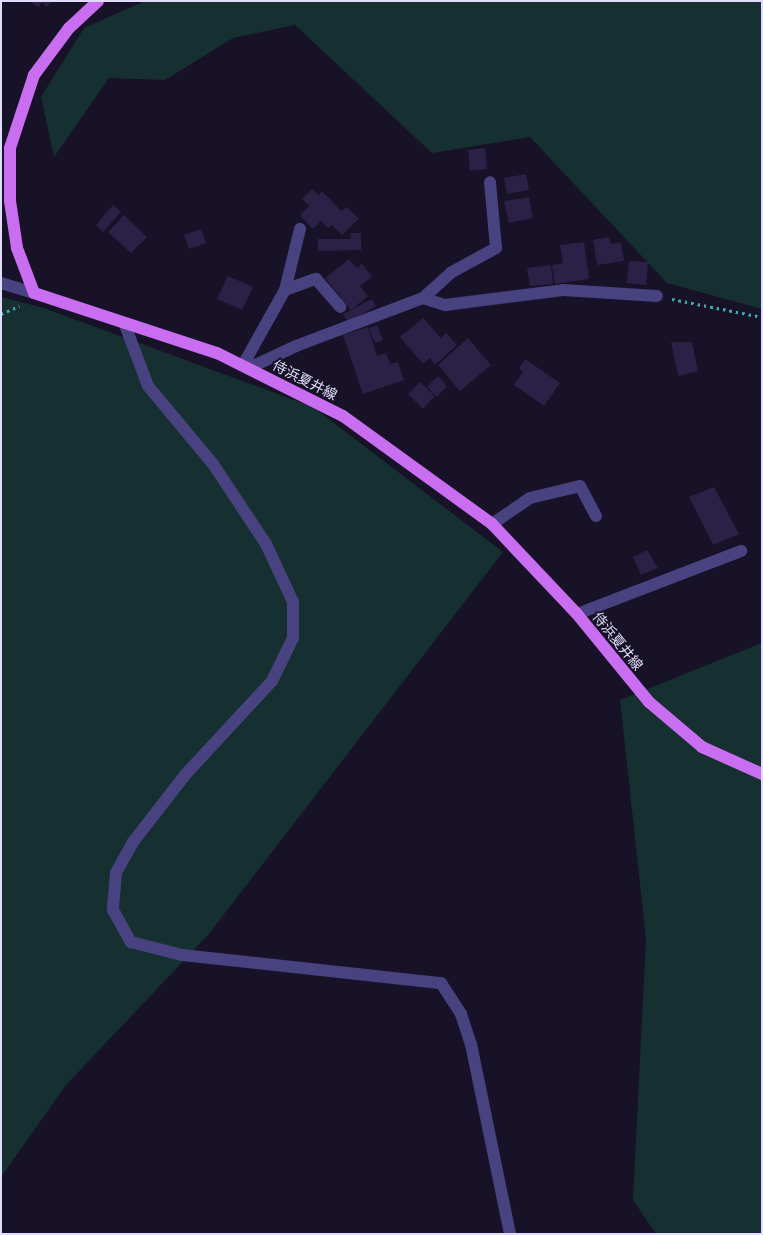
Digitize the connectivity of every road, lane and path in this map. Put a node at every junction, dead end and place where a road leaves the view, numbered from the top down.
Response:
1 (98, 1) edge
2 (490, 182) dead end
3 (300, 230) dead end
4 (1, 283) edge
5 (285, 290) junction
6 (34, 293) junction
7 (657, 296) joint
8 (423, 298) junction
9 (340, 307) dead end
10 (762, 317) edge
11 (125, 325) junction
12 (246, 366) junction
13 (596, 516) dead end
14 (492, 524) junction
15 (741, 550) dead end
16 (577, 614) junction
17 (762, 774) edge
18 (510, 1234) edge

1 - 6 main road
2 - 8 street
3 - 5 street
4 - 6 street
5 - 9 street
5 - 12 street
6 - 11 main road, 侍浜夏井線
7 - 8 street
7 - 10 path
8 - 12 street
11 - 12 main road, 侍浜夏井線
11 - 18 street
12 - 14 main road, 侍浜夏井線
13 - 14 street
14 - 16 main road, 侍浜夏井線
15 - 16 street
16 - 17 main road, 侍浜夏井線

